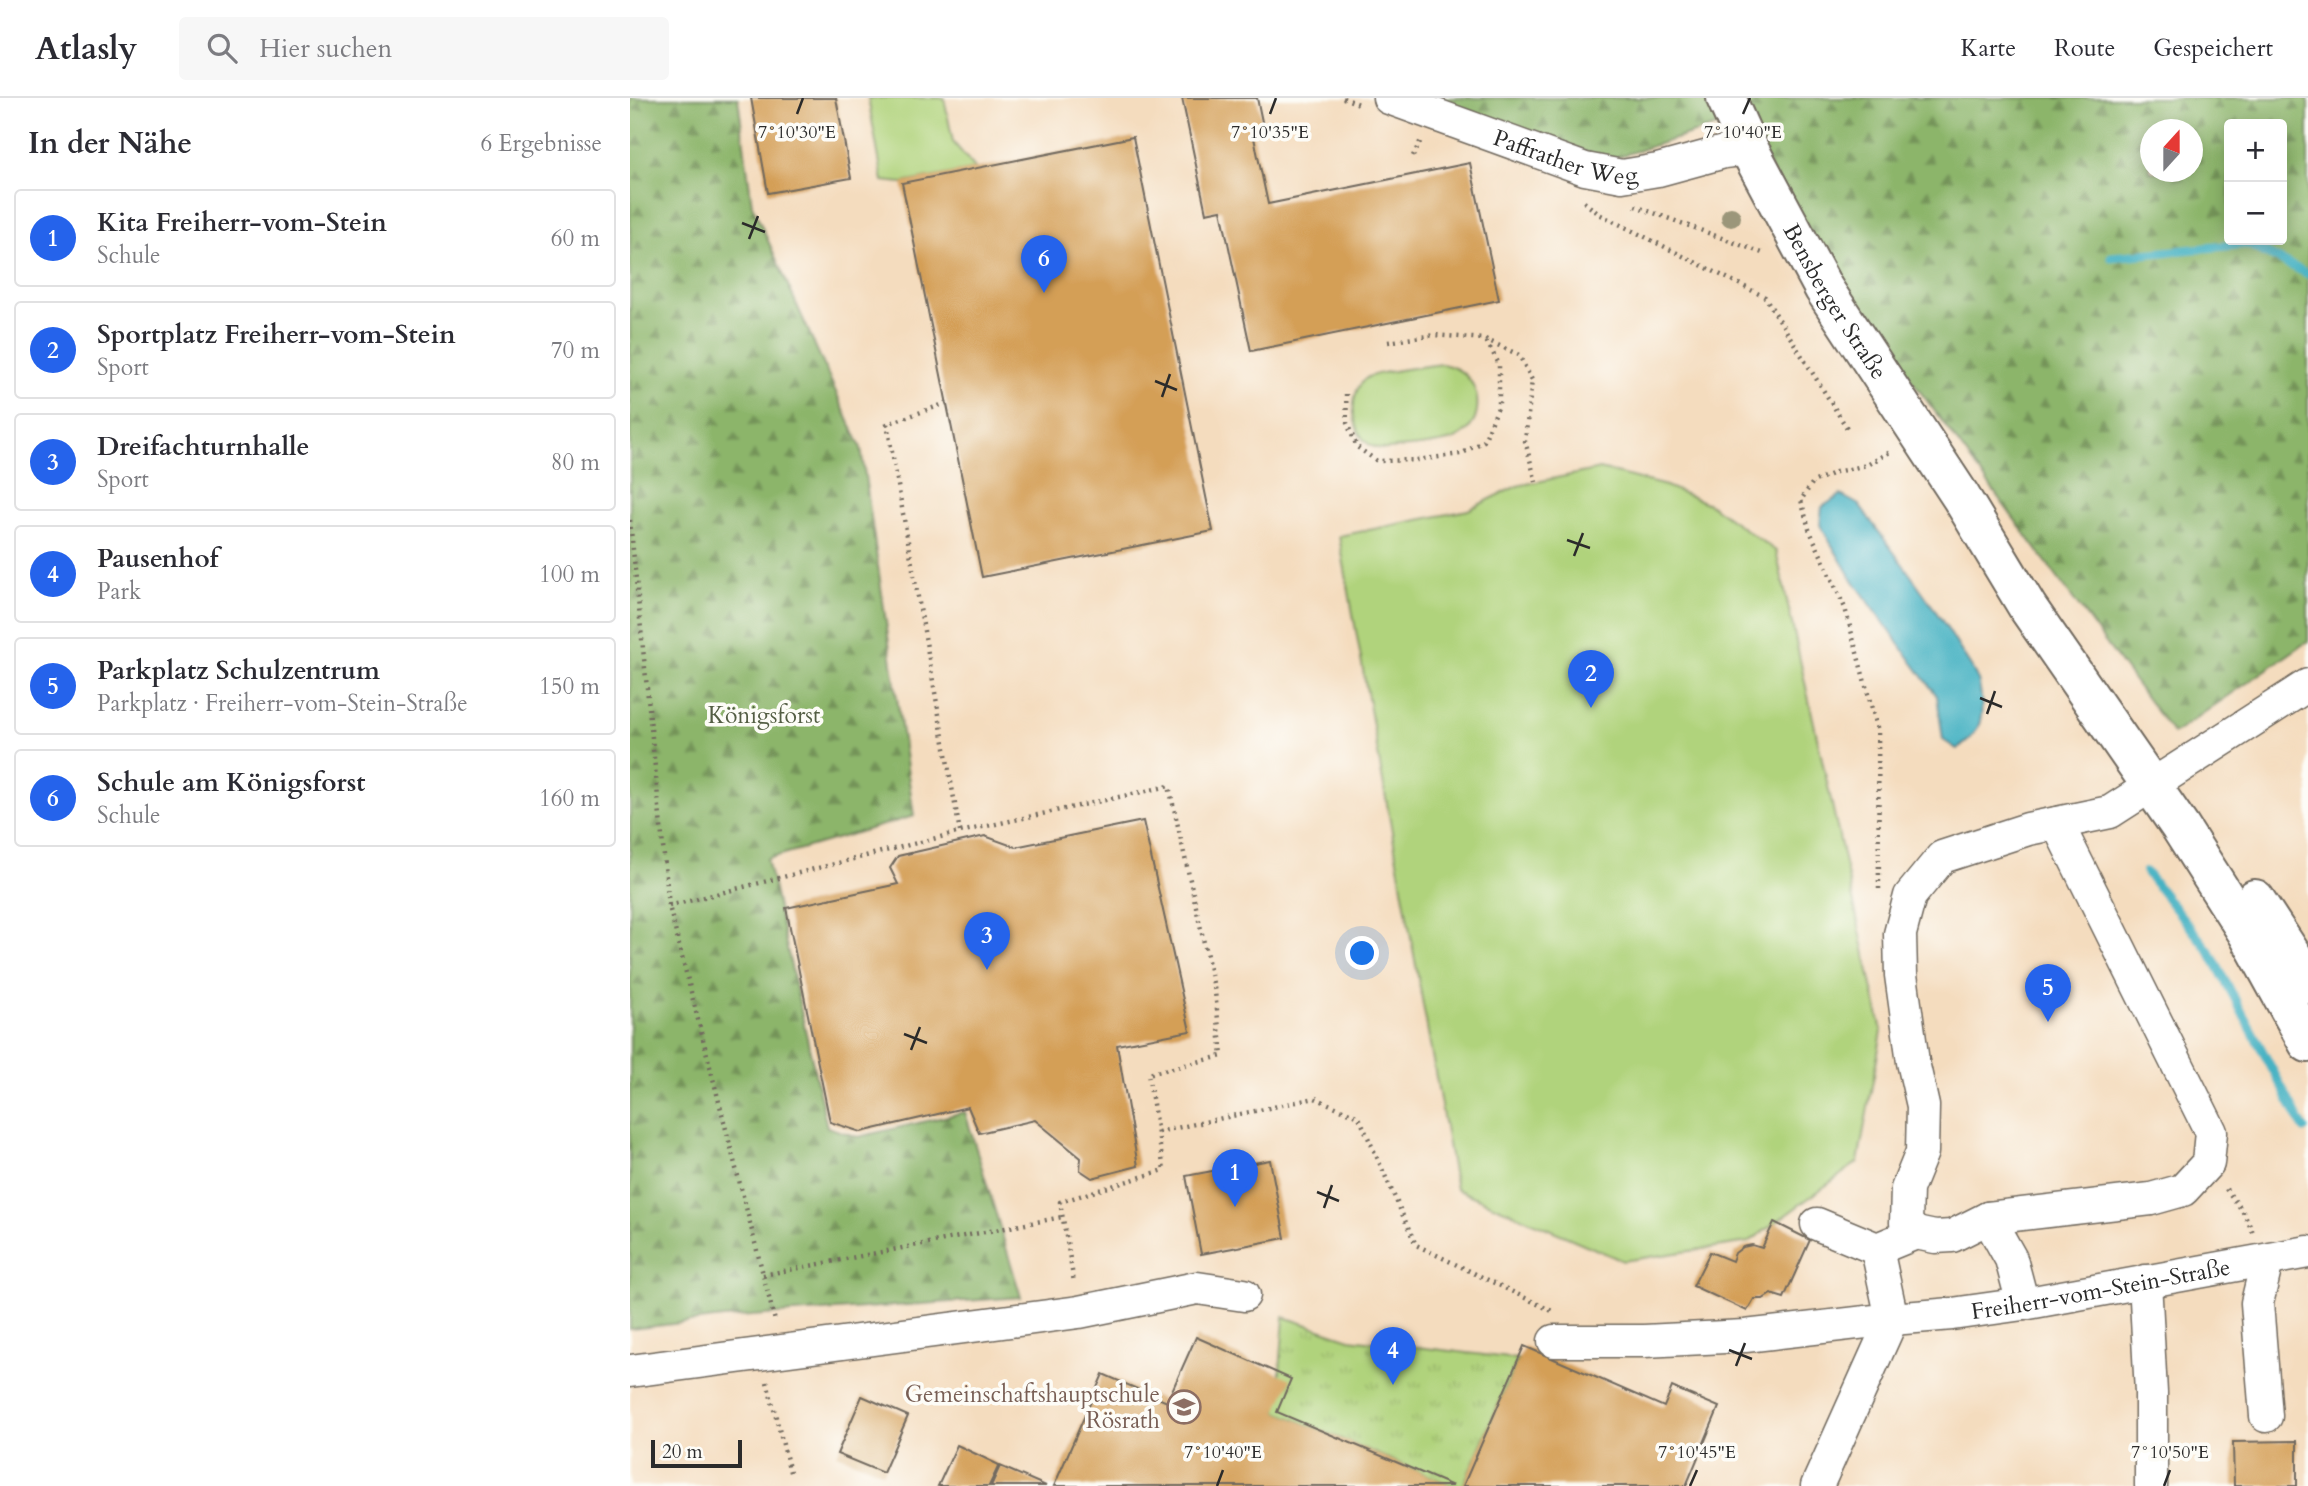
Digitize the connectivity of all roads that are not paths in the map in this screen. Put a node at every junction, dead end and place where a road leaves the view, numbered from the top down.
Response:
1 (1389, 98) edge
2 (1726, 98) edge
3 (1749, 149) junction
4 (2308, 685) edge
5 (2163, 779) junction
6 (2057, 823) junction
7 (2308, 984) edge
8 (2308, 1043) edge
9 (1988, 1218) junction
10 (1817, 1224) dead end
11 (1911, 1228) junction
12 (1877, 1249) junction
13 (2308, 1252) edge
14 (2267, 1261) junction
15 (2145, 1281) junction
16 (1244, 1295) dead end
17 (2023, 1304) junction
18 (1892, 1320) junction
19 (1554, 1341) dead end
20 (630, 1371) edge
21 (2266, 1416) dead end
22 (1817, 1486) edge
23 (2151, 1486) edge

1 - 3 street, Paffrather Weg
2 - 3 main road, Bensberger Straße
3 - 5 main road, Bensberger Straße
4 - 5 street
5 - 6 street
5 - 7 main road
5 - 8 main road
6 - 9 street
6 - 11 street
9 - 11 street
9 - 17 street
10 - 12 street
11 - 12 street
12 - 18 street
13 - 14 street, Freiherr-vom-Stein-Straße
14 - 15 street, Freiherr-vom-Stein-Straße
14 - 21 street
15 - 17 street, Freiherr-vom-Stein-Straße
15 - 23 street
16 - 20 street
17 - 18 street, Freiherr-vom-Stein-Straße
18 - 19 street, Freiherr-vom-Stein-Straße
18 - 22 street

